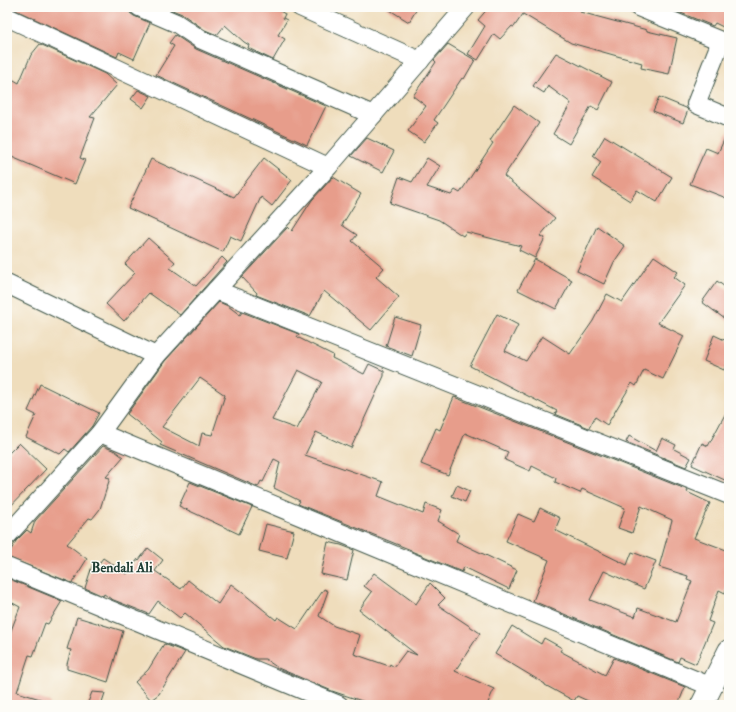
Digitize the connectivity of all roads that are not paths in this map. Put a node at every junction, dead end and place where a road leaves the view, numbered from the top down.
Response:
1 (139, 7) edge
2 (300, 7) edge
3 (466, 7) edge
4 (638, 7) edge
5 (7, 17) edge
6 (420, 61) junction
7 (373, 115) junction
8 (729, 118) edge
9 (328, 167) junction
10 (7, 284) edge
11 (216, 290) junction
12 (156, 356) junction
13 (100, 433) junction
14 (729, 495) edge
15 (7, 536) edge
16 (7, 567) edge
17 (729, 651) edge
18 (707, 696) edge
19 (339, 705) edge

1 - 7 street
2 - 6 street
3 - 6 street
4 - 8 street
5 - 9 street
6 - 7 street
7 - 9 street
9 - 11 street
10 - 12 street
11 - 12 street
11 - 14 street
12 - 13 street
13 - 15 street
13 - 18 street
16 - 19 street
17 - 18 main road

